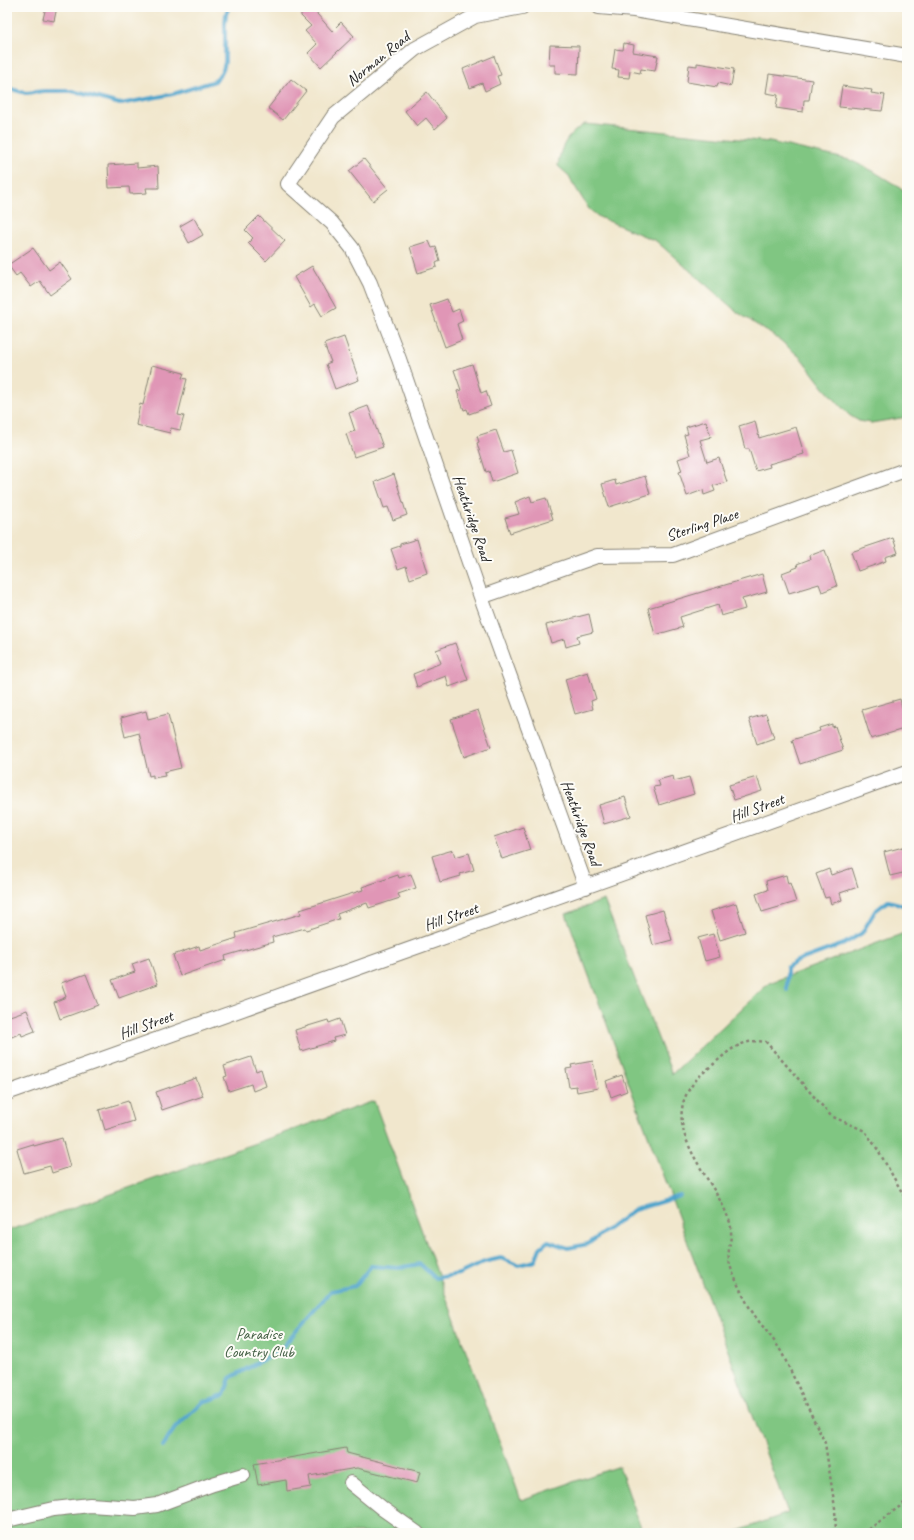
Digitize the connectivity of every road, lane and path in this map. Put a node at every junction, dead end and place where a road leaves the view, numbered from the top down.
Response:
1 (522, 7) edge
2 (599, 7) edge
3 (907, 56) edge
4 (288, 184) joint
5 (905, 470) dead end
6 (481, 597) junction
7 (907, 772) edge
8 (586, 887) junction
9 (7, 1093) edge
10 (907, 1201) edge
11 (243, 1475) dead end
12 (351, 1483) dead end
13 (907, 1501) edge
14 (7, 1520) edge
15 (417, 1533) edge
16 (836, 1533) edge
17 (864, 1533) edge

1 - 4 street, Norman Road
2 - 3 street
4 - 6 street, Heathridge Road
5 - 6 street, Sterling Place
6 - 8 street, Heathridge Road
7 - 8 street, Hill Street
8 - 9 street, Hill Street
10 - 16 path
11 - 14 street
12 - 15 street
13 - 17 path

